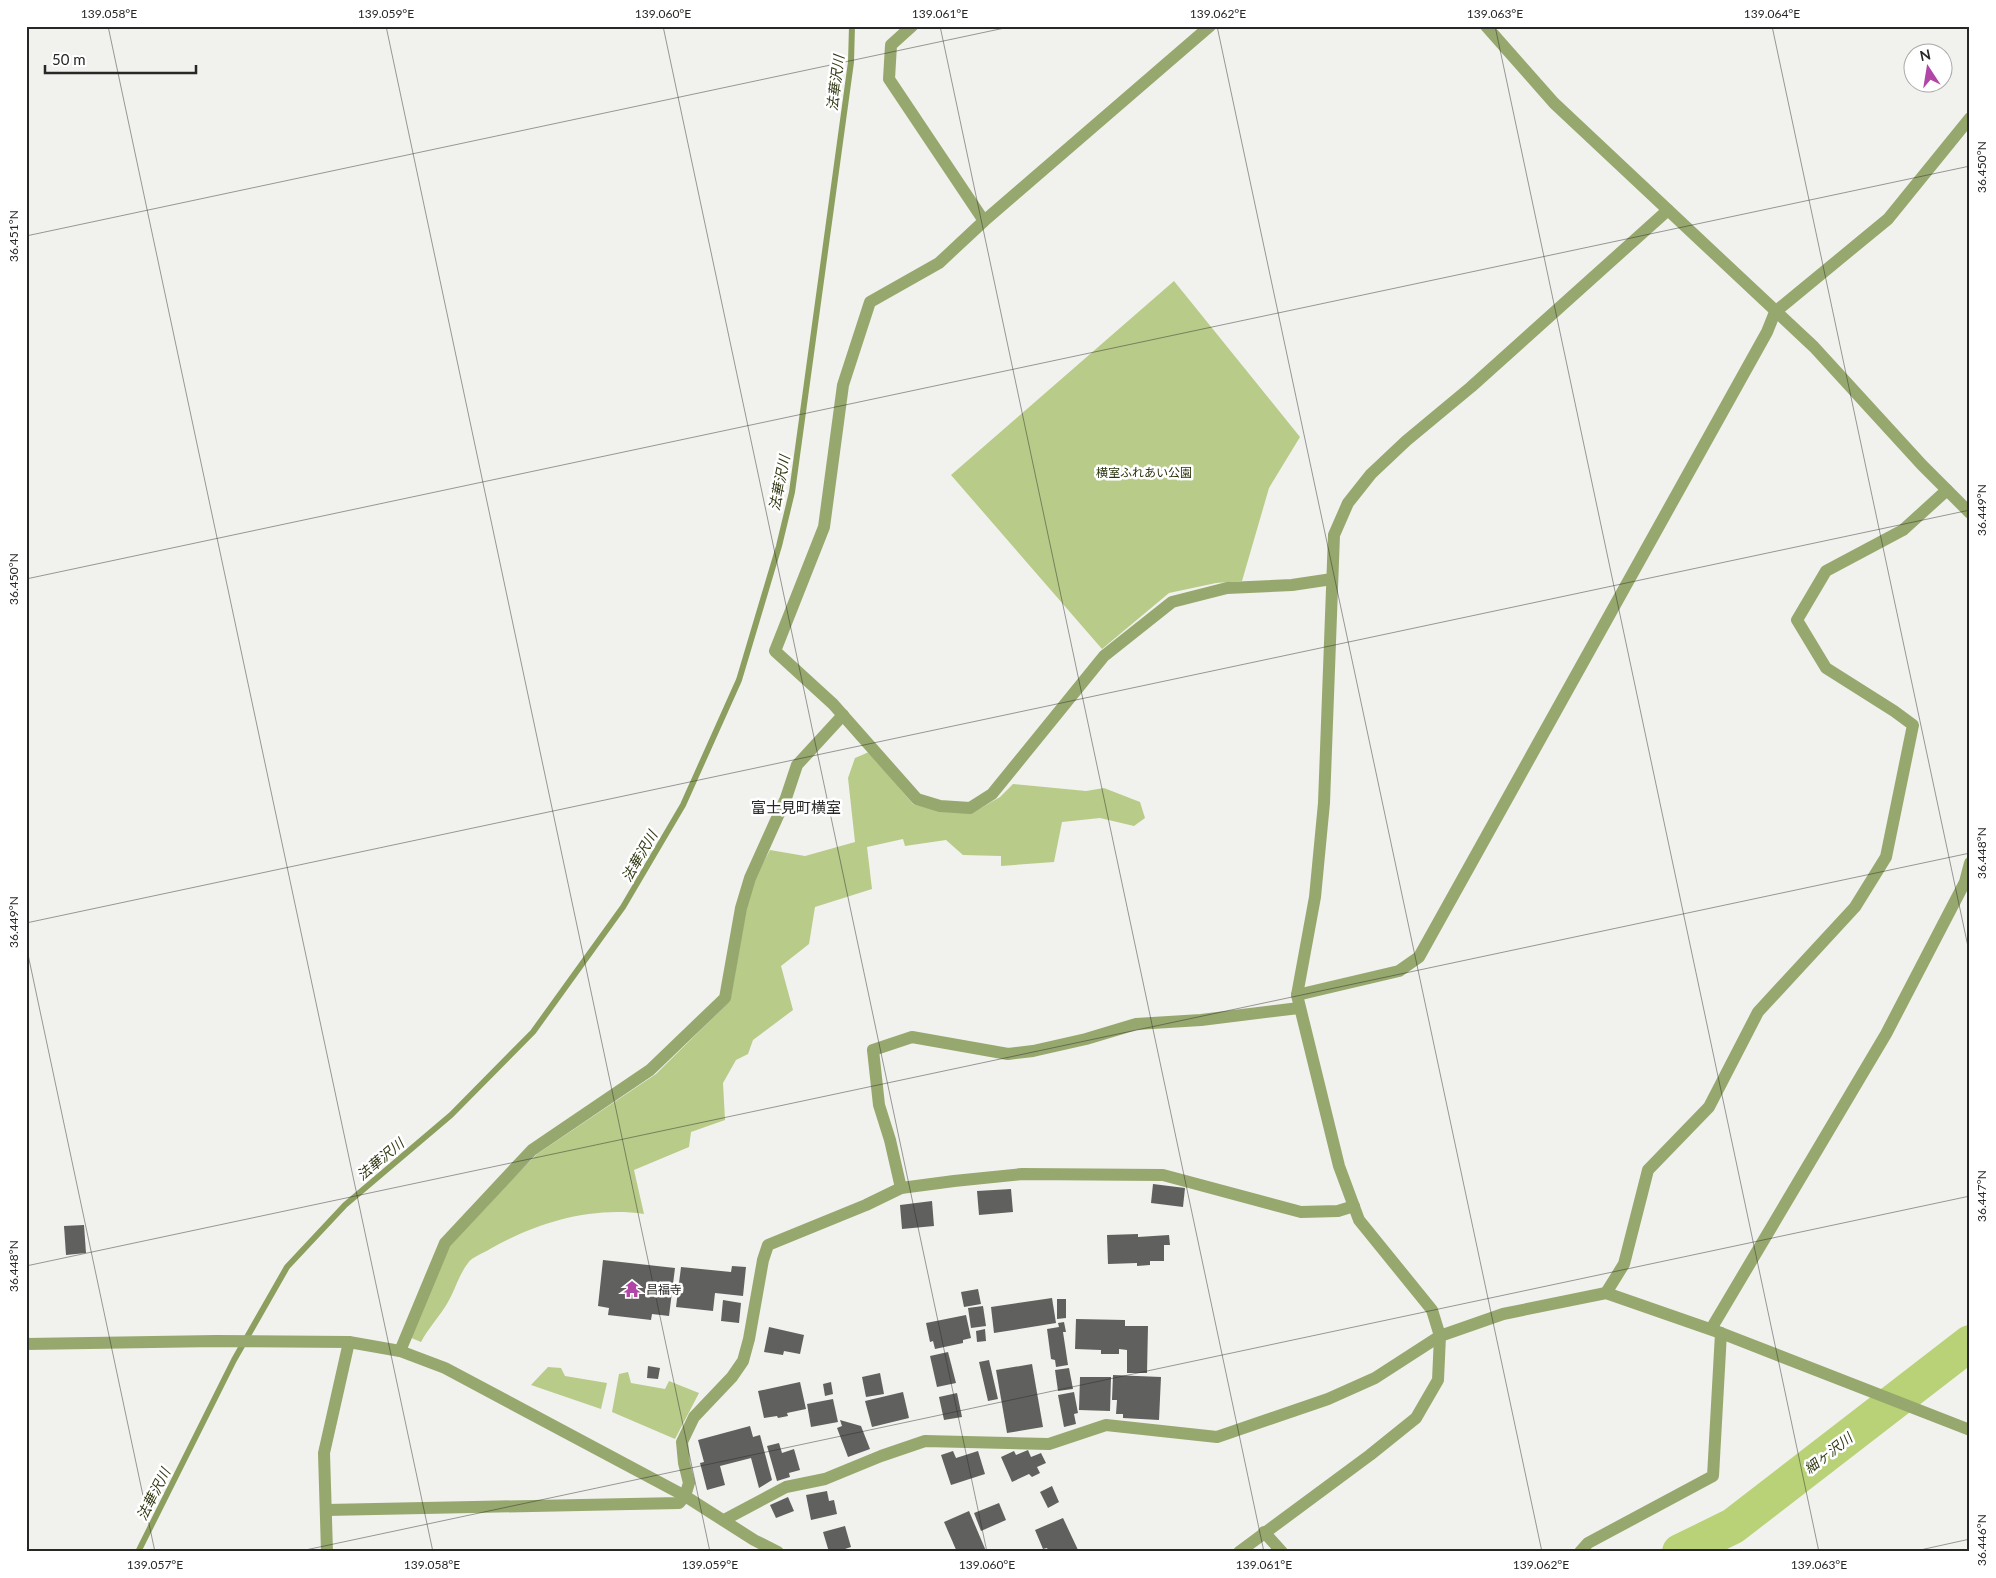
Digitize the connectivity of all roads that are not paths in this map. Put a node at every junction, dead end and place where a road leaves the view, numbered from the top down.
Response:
1 (912, 26) edge
2 (1210, 26) edge
3 (1486, 26) edge
4 (1970, 118) edge
5 (1668, 210) junction
6 (984, 221) junction
7 (1775, 312) junction
8 (1947, 490) junction
9 (1968, 508) edge
10 (1332, 579) junction
11 (843, 716) junction
12 (1970, 863) edge
13 (1297, 994) junction
14 (1299, 1008) junction
15 (901, 1188) junction
16 (1354, 1206) junction
17 (1606, 1293) junction
18 (1716, 1331) junction
19 (1440, 1336) junction
20 (349, 1342) junction
21 (26, 1344) edge
22 (400, 1351) junction
23 (1970, 1430) edge
24 (685, 1496) junction
25 (326, 1510) junction
26 (724, 1520) junction
27 (1264, 1532) junction
28 (327, 1552) edge
29 (778, 1552) edge
30 (1239, 1552) edge
31 (1282, 1552) edge
32 (1580, 1552) edge

1 - 6 street
2 - 6 street
3 - 5 street
4 - 7 street
5 - 7 street
5 - 10 street
6 - 11 street
7 - 8 street
7 - 13 street
8 - 9 street
8 - 17 street
10 - 11 street
10 - 13 street
11 - 22 street
12 - 18 street
13 - 14 street
14 - 15 street
14 - 16 street
15 - 16 street
15 - 24 street
16 - 19 street
17 - 18 street
17 - 19 street
18 - 23 street
18 - 32 street
19 - 26 street
19 - 27 street
20 - 21 street
20 - 22 street
20 - 25 street
22 - 24 street
24 - 25 street
24 - 26 street
25 - 28 street
26 - 29 street
27 - 30 street
27 - 31 street

